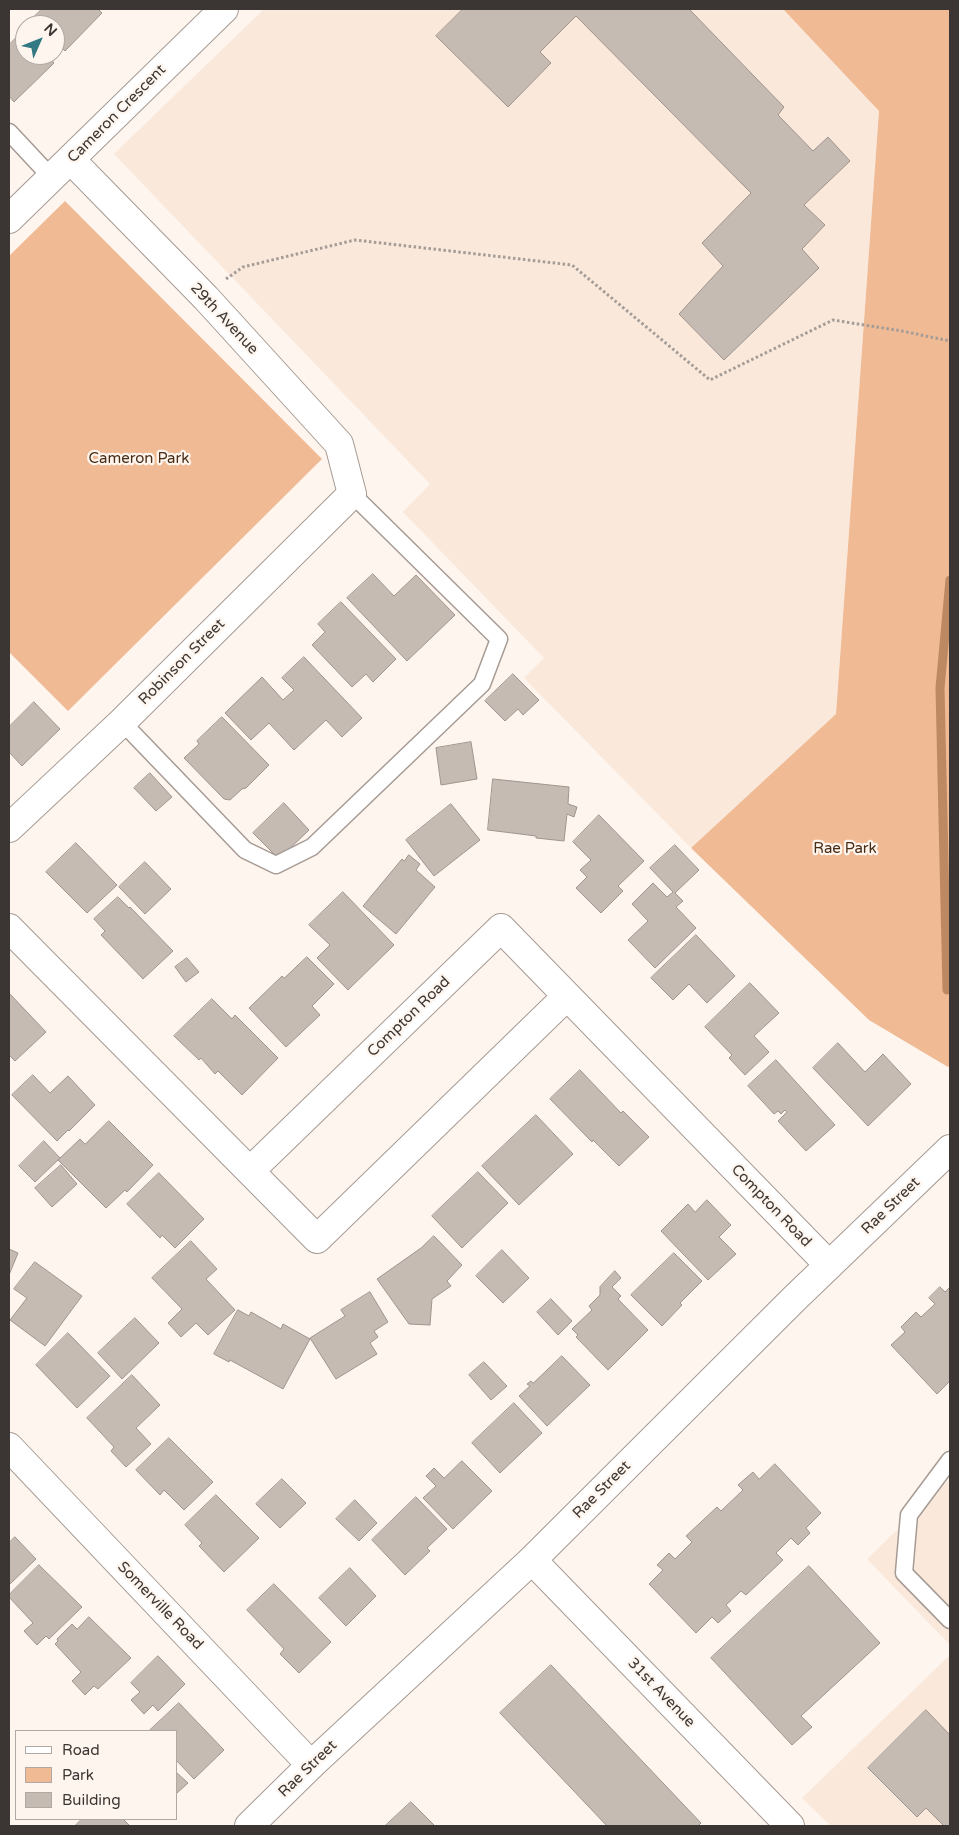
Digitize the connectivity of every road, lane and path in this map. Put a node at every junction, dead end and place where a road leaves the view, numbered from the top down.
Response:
1 (224, 9) edge
2 (9, 132) edge
3 (62, 169) junction
4 (9, 219) edge
5 (206, 298) junction
6 (950, 341) edge
7 (352, 494) junction
8 (122, 722) junction
9 (9, 828) edge
10 (9, 928) edge
11 (567, 996) junction
12 (950, 1149) edge
13 (250, 1171) junction
14 (829, 1265) junction
15 (9, 1447) edge
16 (950, 1460) edge
17 (532, 1560) junction
18 (950, 1620) edge
19 (311, 1765) junction
20 (779, 1823) edge
21 (248, 1826) edge

1 - 3 street, Cameron Crescent
2 - 3 lane
3 - 4 street, Cameron Crescent
3 - 5 street, 29th Avenue
5 - 6 path
5 - 7 street, 29th Avenue
7 - 8 street, Robinson Street
7 - 8 lane
8 - 9 street, Robinson Street
10 - 13 street
11 - 13 street
11 - 13 street, Compton Road
11 - 14 street, Compton Road
12 - 14 street, Rae Street
14 - 17 street, Rae Street
15 - 19 street, Somerville Road
16 - 18 lane
17 - 19 street, Rae Street
17 - 20 street, 31st Avenue
19 - 21 street, Rae Street

